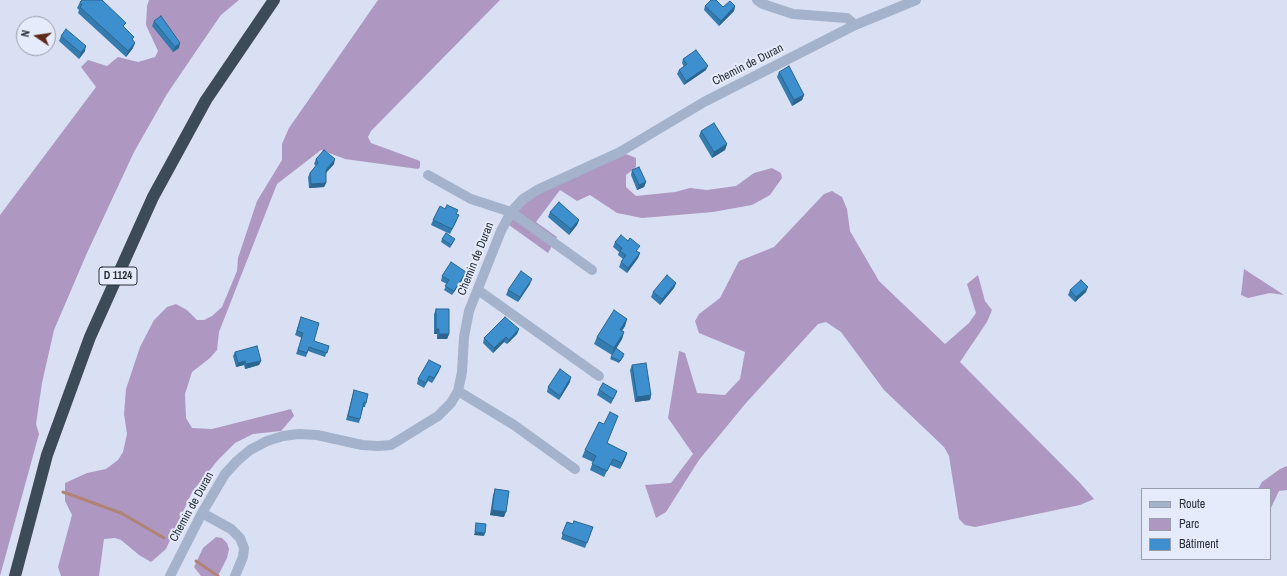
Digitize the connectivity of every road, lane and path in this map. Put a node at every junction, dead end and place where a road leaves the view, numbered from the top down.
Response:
1 (274, 0) edge
2 (757, 0) edge
3 (916, 0) edge
4 (855, 25) junction
5 (428, 175) dead end
6 (511, 212) junction
7 (592, 270) dead end
8 (478, 290) junction
9 (599, 376) dead end
10 (458, 391) junction
11 (575, 469) dead end
12 (202, 513) junction
13 (15, 576) edge
14 (170, 576) edge
15 (235, 576) edge

1 - 13 highway, D 1124
2 - 4 street
3 - 4 street, Chemin de Duran
4 - 6 street, Chemin de Duran
5 - 6 street
6 - 7 street
6 - 8 street, Chemin de Duran
8 - 9 street
8 - 10 street, Chemin de Duran
10 - 11 street
10 - 12 street, Chemin de Duran
12 - 14 street, Chemin de Duran
12 - 15 street

